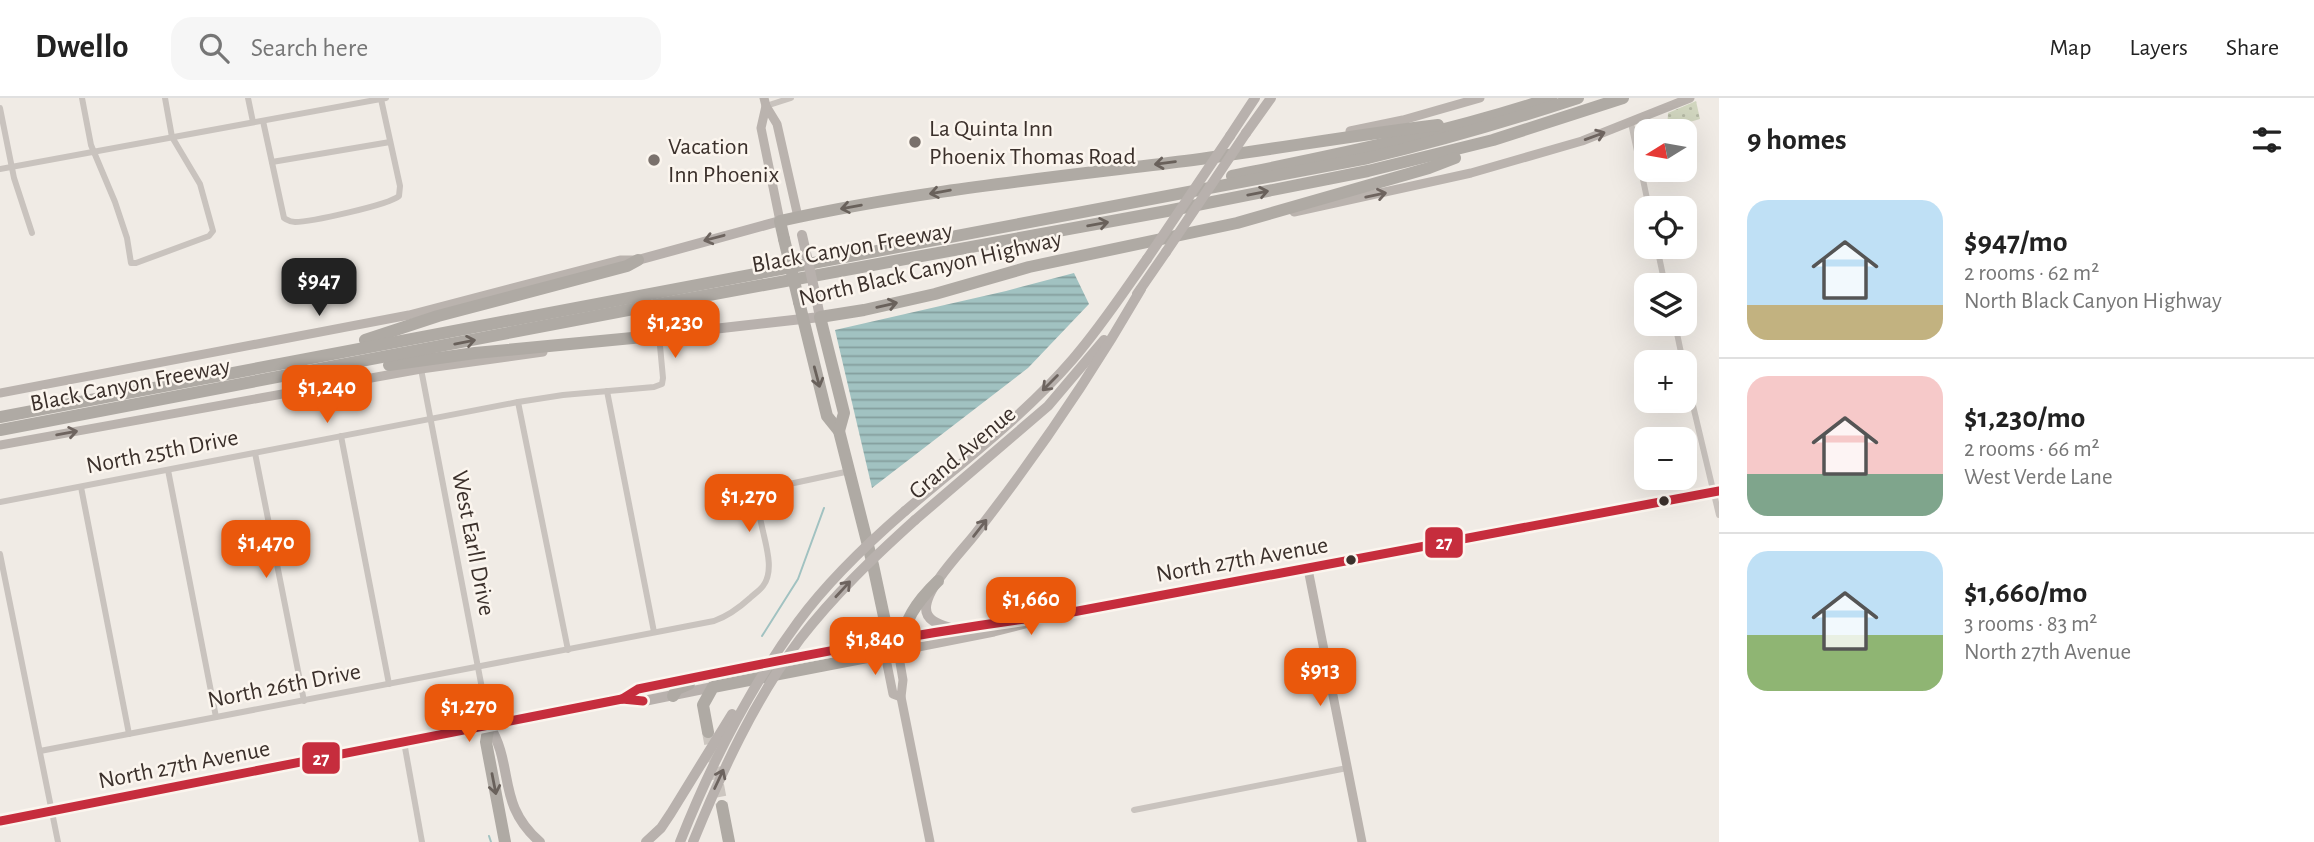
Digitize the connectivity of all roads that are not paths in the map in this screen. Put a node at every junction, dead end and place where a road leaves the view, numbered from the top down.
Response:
1 (82, 98) edge
2 (165, 98) edge
3 (248, 98) edge
4 (333, 98) edge
5 (383, 98) edge
6 (791, 98) edge
7 (1255, 98) edge
8 (1270, 98) edge
9 (1480, 98) edge
10 (1551, 98) edge
11 (1578, 98) edge
12 (1623, 98) edge
13 (1690, 98) edge
14 (765, 102) edge
15 (335, 107) junction
16 (0, 108) edge
17 (1490, 117) junction
18 (263, 121) junction
19 (253, 122) junction
20 (1631, 123) junction
21 (1524, 131) junction
22 (172, 137) junction
23 (390, 142) junction
24 (1257, 150) junction
25 (93, 152) junction
26 (272, 162) junction
27 (12, 167) junction
28 (0, 169) edge
29 (1646, 196) edge
30 (798, 217) junction
31 (780, 221) junction
32 (1237, 223) junction
33 (32, 233) dead end
34 (638, 260) junction
35 (1141, 289) junction
36 (820, 317) junction
37 (803, 320) junction
38 (659, 335) junction
39 (643, 337) junction
40 (365, 340) junction
41 (350, 364) junction
42 (421, 369) junction
43 (607, 391) junction
44 (0, 393) edge
45 (519, 402) junction
46 (0, 409) edge
47 (1696, 413) edge
48 (0, 417) edge
49 (431, 419) junction
50 (0, 430) edge
51 (839, 431) junction
52 (341, 436) junction
53 (0, 446) edge
54 (255, 453) junction
55 (168, 470) junction
56 (850, 471) junction
57 (80, 487) junction
58 (1716, 491) edge
59 (0, 502) edge
60 (1719, 515) edge
61 (0, 554) edge
62 (1308, 569) junction
63 (938, 581) junction
64 (1062, 614) junction
65 (797, 623) junction
66 (953, 629) junction
67 (654, 632) junction
68 (893, 646) junction
69 (568, 650) junction
70 (478, 667) junction
71 (718, 672) junction
72 (389, 684) junction
73 (713, 687) junction
74 (673, 696) junction
75 (622, 699) junction
76 (304, 701) junction
77 (216, 717) junction
78 (489, 725) junction
79 (708, 732) tunnel mouth
80 (129, 734) junction
81 (404, 742) junction
82 (40, 751) junction
83 (1347, 768) junction
84 (722, 806) tunnel mouth
85 (1134, 810) dead end
86 (53, 811) junction
87 (0, 821) edge
88 (58, 842) edge
89 (422, 842) edge
90 (505, 842) edge
91 (540, 842) edge
92 (646, 842) edge
93 (680, 842) edge
94 (693, 842) edge
95 (729, 842) edge
96 (930, 842) edge
97 (1362, 842) edge

1 - 25 street
2 - 22 street
3 - 19 street
4 - 15 street
5 - 15 street
5 - 23 street
6 - 14 street
7 -> 65 main road, Grand Avenue, bridge
8 - 35 main road, Grand Avenue, bridge
9 - 24 main road
10 - 17 highway, Black Canyon Freeway
11 - 48 highway
12 - 21 highway, Black Canyon Freeway
13 - 20 main road, North Black Canyon Highway
14 - 30 main road
14 - 31 main road
15 - 18 street
16 - 27 street
17 - 24 highway
17 - 40 highway, Black Canyon Freeway
18 - 19 street
18 - 26 street
19 - 22 street
20 - 29 street
32 -> 20 main road, North Black Canyon Highway
21 - 32 highway
41 -> 21 highway, Black Canyon Freeway
22 - 25 street
22 - 25 street
23 - 26 street
23 - 26 street
24 -> 30 highway
25 - 27 street
27 - 28 street
27 - 33 street
30 - 31 highway
30 - 36 main road, bridge
31 -> 34 main road
31 - 37 highway, bridge
36 -> 32 highway, North Black Canyon Highway
34 - 40 highway
34 - 44 main road
63 -> 35 main road
94 -> 35 main road, Grand Avenue, bridge
36 - 37 main road, North Black Canyon Highway
36 - 51 highway
37 - 38 main road, North Black Canyon Highway
37 -> 51 highway
38 - 39 main road, North Black Canyon Highway
38 - 43 street, North 25th Drive
39 - 41 highway
39 - 42 main road, North Black Canyon Highway
40 - 46 highway, Black Canyon Freeway
41 - 50 highway, Black Canyon Freeway
42 - 49 street, West Earll Drive
53 -> 42 main road, North Black Canyon Highway
43 - 45 street, North 25th Drive
43 - 67 street
45 - 49 street, North 25th Drive
45 - 69 street
47 - 58 street
49 - 52 street, North 25th Drive
49 - 70 street, West Earll Drive
51 - 56 highway
52 - 54 street, North 25th Drive
52 - 72 street
54 - 55 street, North 25th Drive
54 - 76 street
55 - 57 street, North 25th Drive
55 - 77 street
56 - 67 street, North 26th Drive
56 - 68 highway
57 - 59 street, North 25th Drive
57 - 80 street
58 - 60 street
58 - 62 main road, North 27th Avenue
61 - 82 street
62 - 64 main road, North 27th Avenue
62 - 83 main road
63 - 66 main road
63 - 68 highway
64 - 66 main road, North 27th Avenue
64 - 68 main road, North 27th Avenue
65 - 92 main road, bridge
65 - 93 main road, Grand Avenue, bridge
66 - 68 main road, North 27th Avenue
67 - 69 street, North 26th Drive
68 - 71 highway, North 27th Avenue
68 - 73 highway, North 27th Avenue
68 - 96 main road
69 - 70 street, North 26th Drive
70 - 72 street, North 26th Drive
70 - 78 street, West Earll Drive
71 - 74 highway
71 - 75 highway, North 27th Avenue
72 - 76 street, North 26th Drive
73 - 74 main road, North 27th Avenue
73 - 79 highway
74 - 75 main road, North 27th Avenue
75 - 78 highway, North 27th Avenue
76 - 77 street, North 26th Drive
77 - 80 street, North 26th Drive
78 - 81 main road, North 27th Avenue
78 -> 90 highway
78 - 91 main road
80 - 82 street, North 26th Drive
81 - 86 main road, North 27th Avenue
81 - 89 street
82 - 86 street
83 - 85 street
83 - 97 main road
84 - 95 highway
86 - 87 main road, North 27th Avenue
86 - 88 street

